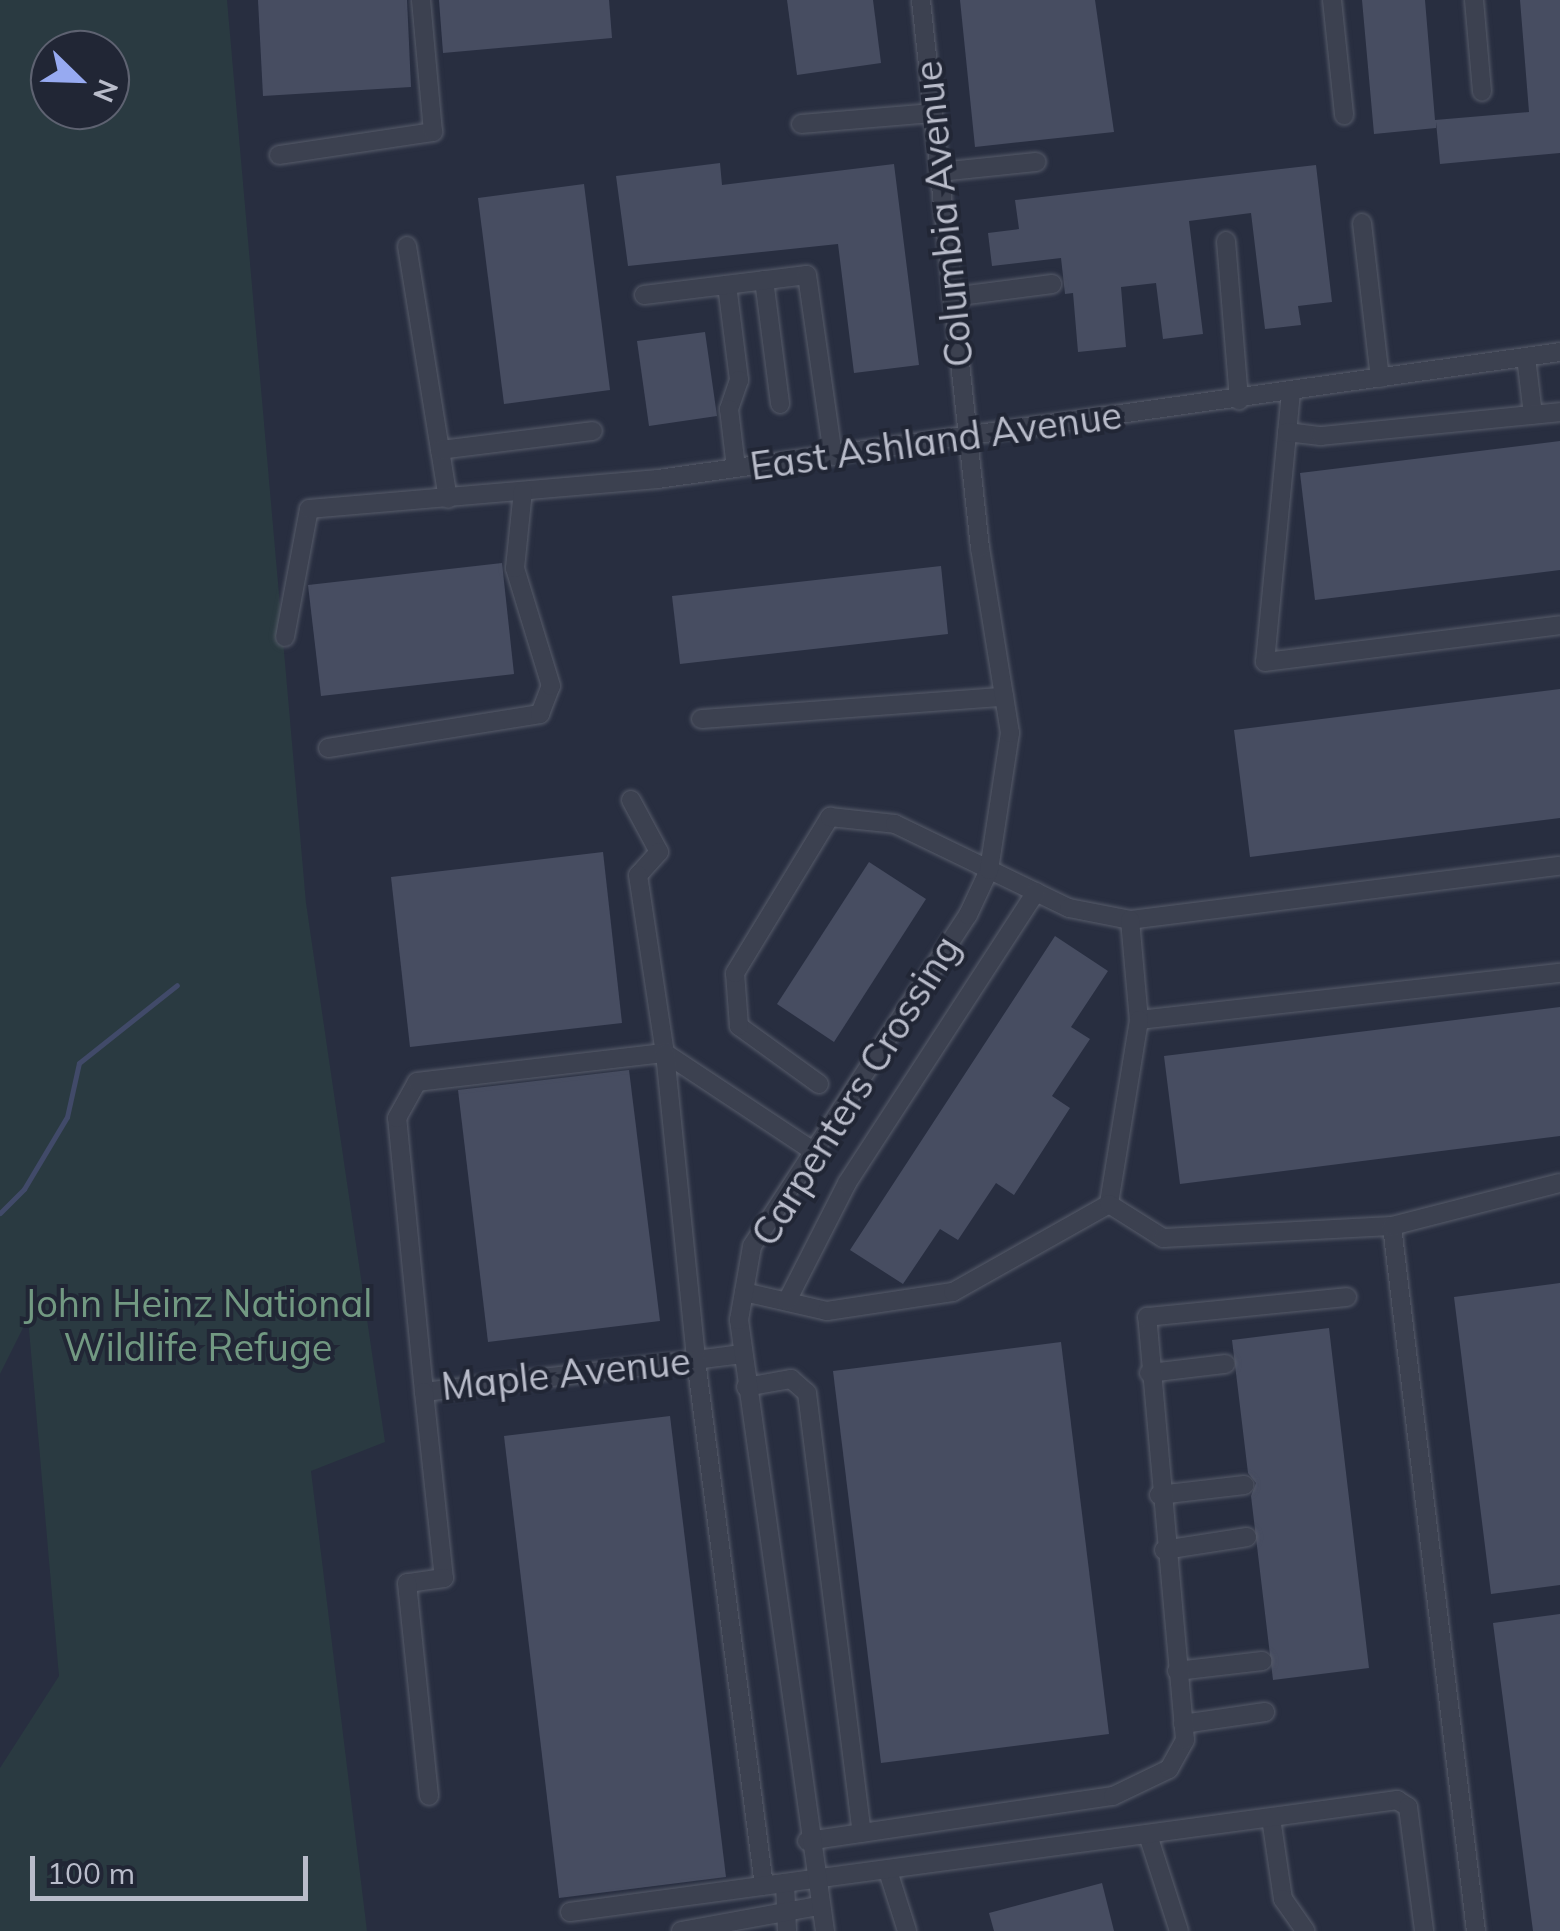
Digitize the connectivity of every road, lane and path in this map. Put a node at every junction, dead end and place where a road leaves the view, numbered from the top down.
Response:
1 (421, 0) edge
2 (921, 0) edge
3 (1332, 0) edge
4 (1474, 0) edge
5 (1482, 92) dead end
6 (933, 113) junction
7 (1344, 115) dead end
8 (801, 124) dead end
9 (279, 156) dead end
10 (1036, 162) dead end
11 (939, 172) junction
12 (1362, 223) dead end
13 (1226, 242) dead end
14 (407, 246) dead end
15 (764, 280) junction
16 (1052, 284) dead end
17 (727, 285) junction
18 (644, 295) dead end
19 (952, 297) junction
20 (1560, 352) edge
21 (1526, 357) junction
22 (1380, 378) junction
23 (1292, 392) junction
24 (1239, 400) junction
25 (780, 404) dead end
26 (1560, 412) edge
27 (1533, 415) junction
28 (593, 431) dead end
29 (1288, 432) junction
30 (971, 440) junction
31 (440, 450) junction
32 (833, 456) junction
33 (736, 468) junction
34 (523, 491) junction
35 (448, 498) junction
36 (988, 607) joint
37 (1560, 624) edge
38 (284, 637) dead end
39 (1004, 697) junction
40 (701, 720) dead end
41 (328, 748) dead end
42 (631, 800) dead end
43 (1560, 866) edge
44 (989, 870) junction
45 (1036, 892) junction
46 (1130, 920) junction
47 (1560, 974) edge
48 (1139, 1020) junction
49 (666, 1052) junction
50 (819, 1084) dead end
51 (813, 1151) junction
52 (1560, 1183) edge
53 (1108, 1204) junction
54 (1392, 1226) junction
55 (744, 1292) junction
56 (1347, 1297) dead end
57 (787, 1302) junction
58 (742, 1354) junction
59 (696, 1360) junction
60 (1224, 1364) dead end
61 (1149, 1372) junction
62 (746, 1387) junction
63 (424, 1392) junction
64 (1244, 1485) dead end
65 (1159, 1495) junction
66 (1247, 1537) dead end
67 (1164, 1550) junction
68 (1262, 1661) dead end
69 (1178, 1671) junction
70 (1265, 1712) dead end
71 (1183, 1724) junction
72 (429, 1796) dead end
73 (1271, 1818) junction
74 (862, 1833) junction
75 (1148, 1835) junction
76 (807, 1841) junction
77 (888, 1871) junction
78 (813, 1879) junction
79 (785, 1883) junction
80 (764, 1886) junction
81 (819, 1906) junction
82 (570, 1912) dead end
83 (786, 1923) edge
84 (680, 1931) edge
85 (825, 1931) edge
86 (907, 1931) edge
87 (1179, 1931) edge
88 (1305, 1931) edge
89 (1424, 1931) edge
90 (1476, 1931) edge

1 - 9 street
2 - 6 street, Columbia Avenue
3 - 7 street
4 - 5 street
6 - 8 street
6 - 11 street, Columbia Avenue
10 - 11 street
11 - 19 street, Columbia Avenue
12 - 22 street
13 - 24 street
14 - 31 street
15 - 17 street
15 - 25 street
15 - 32 street
16 - 19 street
17 - 18 street
17 - 33 street
19 - 30 street, Columbia Avenue
20 - 21 street, East Ashland Avenue
21 - 22 street, East Ashland Avenue
21 - 27 street
22 - 23 street, East Ashland Avenue
23 - 24 street, East Ashland Avenue
23 - 29 street
24 - 30 street, East Ashland Avenue
26 - 27 street
27 - 29 street
28 - 31 street
29 - 37 street
30 - 32 street, East Ashland Avenue
30 - 36 street, Columbia Avenue
31 - 35 street
32 - 33 street, East Ashland Avenue
33 - 34 street, East Ashland Avenue
34 - 35 street, East Ashland Avenue
34 - 41 street
35 - 38 street, East Ashland Avenue
36 - 39 street, Carpenters Crossing
39 - 40 street
39 - 44 street, Carpenters Crossing
42 - 49 street
43 - 46 street
44 - 45 street
44 - 50 street
44 - 51 street, Carpenters Crossing
45 - 46 street
45 - 57 street
46 - 48 street
47 - 48 street
48 - 53 street
49 - 51 street
49 - 59 street
49 - 63 street, Maple Avenue
51 - 55 street, Carpenters Crossing
52 - 54 street
53 - 54 street
53 - 57 street
54 - 90 street
55 - 57 street
55 - 58 street, Carpenters Crossing
56 - 61 street
58 - 59 street, Maple Avenue
58 - 62 street, Carpenters Crossing
59 - 63 street, Maple Avenue
59 - 80 street
60 - 61 street
61 - 65 street
62 - 74 street
62 - 76 street, Carpenters Crossing
63 - 72 street
64 - 65 street
65 - 67 street
66 - 67 street
67 - 69 street
68 - 69 street
69 - 71 street
70 - 71 street
71 - 74 street
73 - 75 street
73 - 88 street
73 - 89 street
74 - 76 street
75 - 77 street
75 - 87 street
76 - 78 street, Carpenters Crossing
77 - 78 street
77 - 86 street
78 - 79 street
78 - 81 street, Carpenters Crossing
79 - 80 street
79 - 83 street
80 - 82 street
81 - 83 street
81 - 85 street, Carpenters Crossing
83 - 84 street

